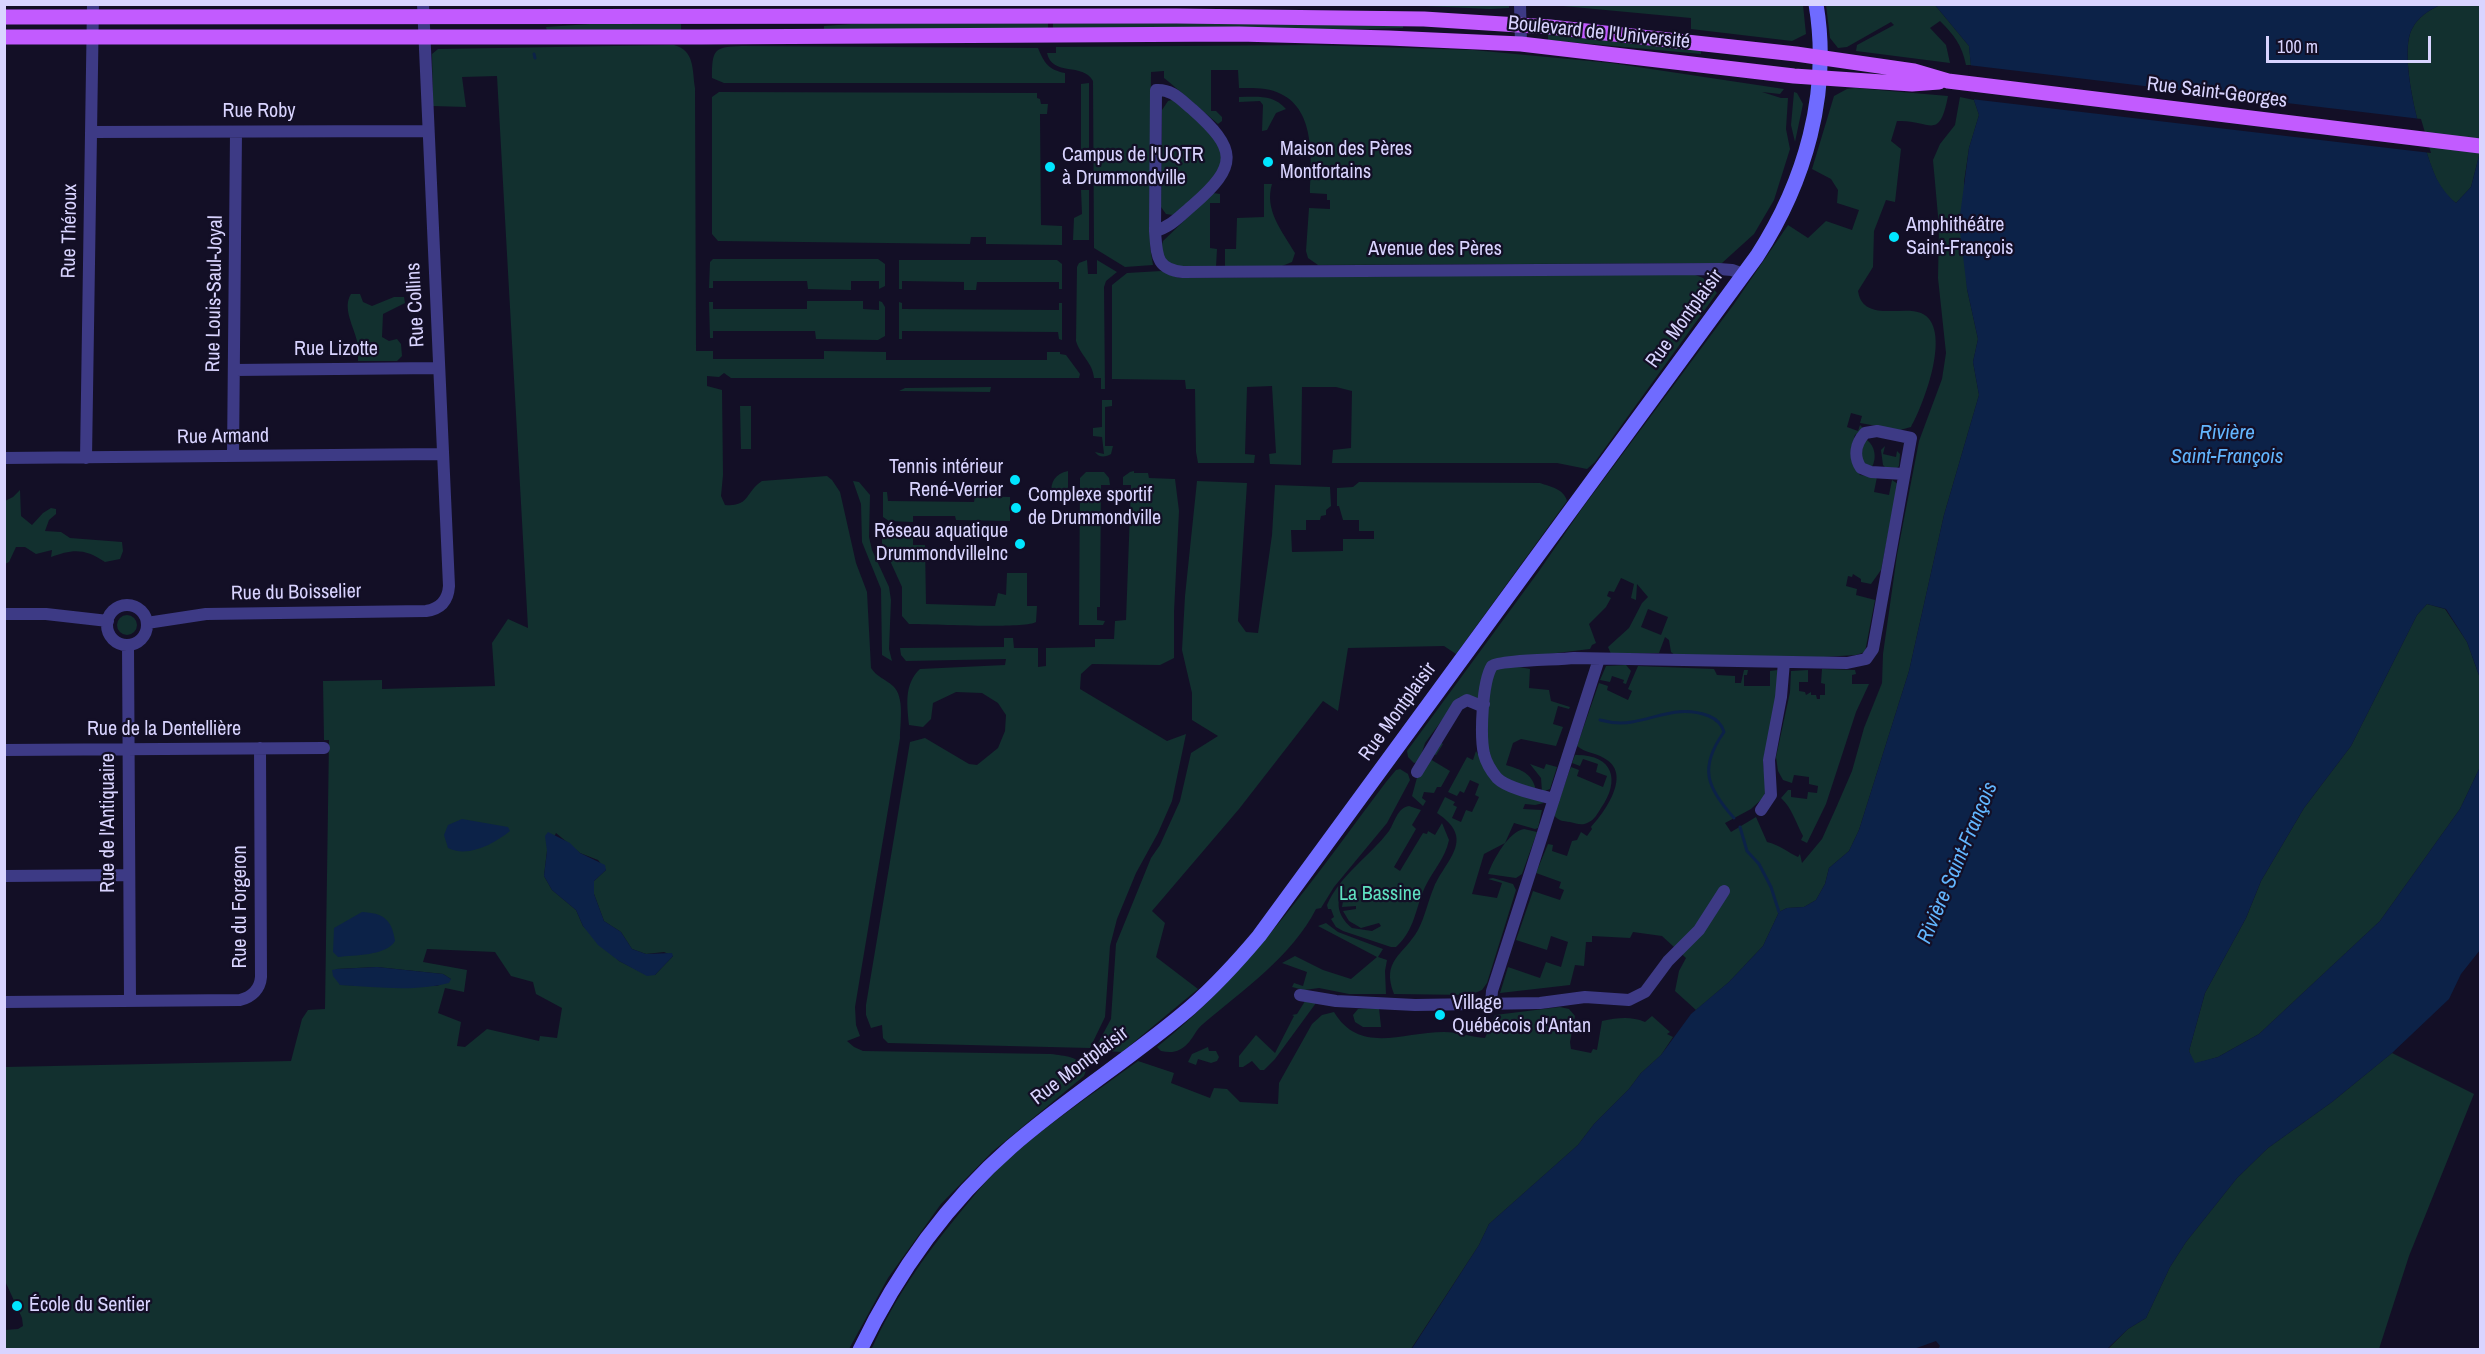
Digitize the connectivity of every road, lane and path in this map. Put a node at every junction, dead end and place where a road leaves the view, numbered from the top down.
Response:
1 (1520, 4) edge
2 (1816, 4) edge
3 (1077, 10) edge
4 (93, 11) edge
5 (423, 11) edge
6 (4, 17) edge
7 (700, 17) junction
8 (1522, 25) junction
9 (4, 37) edge
10 (93, 37) junction
11 (701, 37) junction
12 (424, 38) junction
13 (1521, 44) junction
14 (1820, 58) junction
15 (1821, 78) junction
16 (1948, 81) junction
17 (428, 130) junction
18 (91, 132) junction
19 (236, 132) junction
20 (2481, 146) edge
21 (1155, 231) junction
22 (1743, 274) junction
23 (438, 368) junction
24 (234, 370) junction
25 (442, 454) junction
26 (233, 456) junction
27 (4, 458) edge
28 (86, 458) junction
29 (1904, 474) junction
30 (444, 603) joint
31 (4, 614) edge
32 (108, 621) junction
33 (147, 623) junction
34 (128, 645) junction
35 (1599, 659) junction
36 (1784, 662) junction
37 (1484, 704) junction
38 (260, 748) junction
39 (324, 748) dead end
40 (4, 750) edge
41 (128, 750) junction
42 (1417, 772) dead end
43 (1554, 799) junction
44 (1761, 810) dead end
45 (129, 875) junction
46 (4, 876) edge
47 (1724, 891) dead end
48 (1300, 995) dead end
49 (130, 1001) junction
50 (4, 1002) edge
51 (1491, 1004) junction
52 (860, 1350) edge

1 - 8 street
2 - 14 street, Rue Montplaisir
3 - 7 main road, Boulevard de l'Université
3 - 8 main road, Boulevard de l'Université
4 - 5 main road, Boulevard de l'Université
4 - 6 main road, Boulevard de l'Université
4 - 10 street, Rue Théroux
5 - 7 main road, Boulevard de l'Université
5 - 12 street, Rue Collins
7 - 11 street
8 - 13 street
8 - 14 main road, Boulevard de l'Université
9 - 10 main road, Boulevard de l'Université
10 - 12 main road, Boulevard de l'Université
10 - 18 street, Rue Théroux
11 - 12 main road, Boulevard de l'Université
11 - 13 main road, Boulevard de l'Université
12 - 17 street, Rue Collins
13 - 15 main road, Boulevard de l'Université
14 - 15 street, Rue Montplaisir
14 - 16 main road, Rue Saint-Georges
15 - 16 main road, Rue Saint-Georges
15 - 22 street, Rue Montplaisir
16 - 20 main road, Rue Saint-Georges
17 - 19 street, Rue Roby
17 - 23 street, Rue Collins
18 - 19 street, Rue Roby
18 - 28 street, Rue Théroux
19 - 24 street, Rue Louis-Saul-Joyal
21 - 21 street
21 - 22 street, Avenue des Pères
22 - 52 street, Rue Montplaisir
23 - 24 street, Rue Lizotte
23 - 25 street, Rue Collins
24 - 26 street, Rue Louis-Saul-Joyal
25 - 26 street, Rue Armand
25 - 30 street, Rue Collins
26 - 28 street, Rue Armand
27 - 28 street, Rue Armand
29 - 29 street
29 - 36 street
30 - 33 street, Rue du Boisselier
31 - 32 street
32 - 33 street
32 - 34 street
33 - 34 street
34 - 41 street, Rue de l'Antiquaire
35 - 36 street
35 - 37 street
35 - 43 street
36 - 44 street
37 - 42 street
37 - 43 street
38 - 39 street, Rue de la Dentellière
38 - 41 street, Rue de la Dentellière
38 - 49 street, Rue du Forgeron
40 - 41 street, Rue de la Dentellière
41 - 45 street, Rue de l'Antiquaire
43 - 51 street
45 - 46 street
45 - 49 street, Rue de l'Antiquaire
47 - 51 street
48 - 51 street
49 - 50 street, Rue du Forgeron

